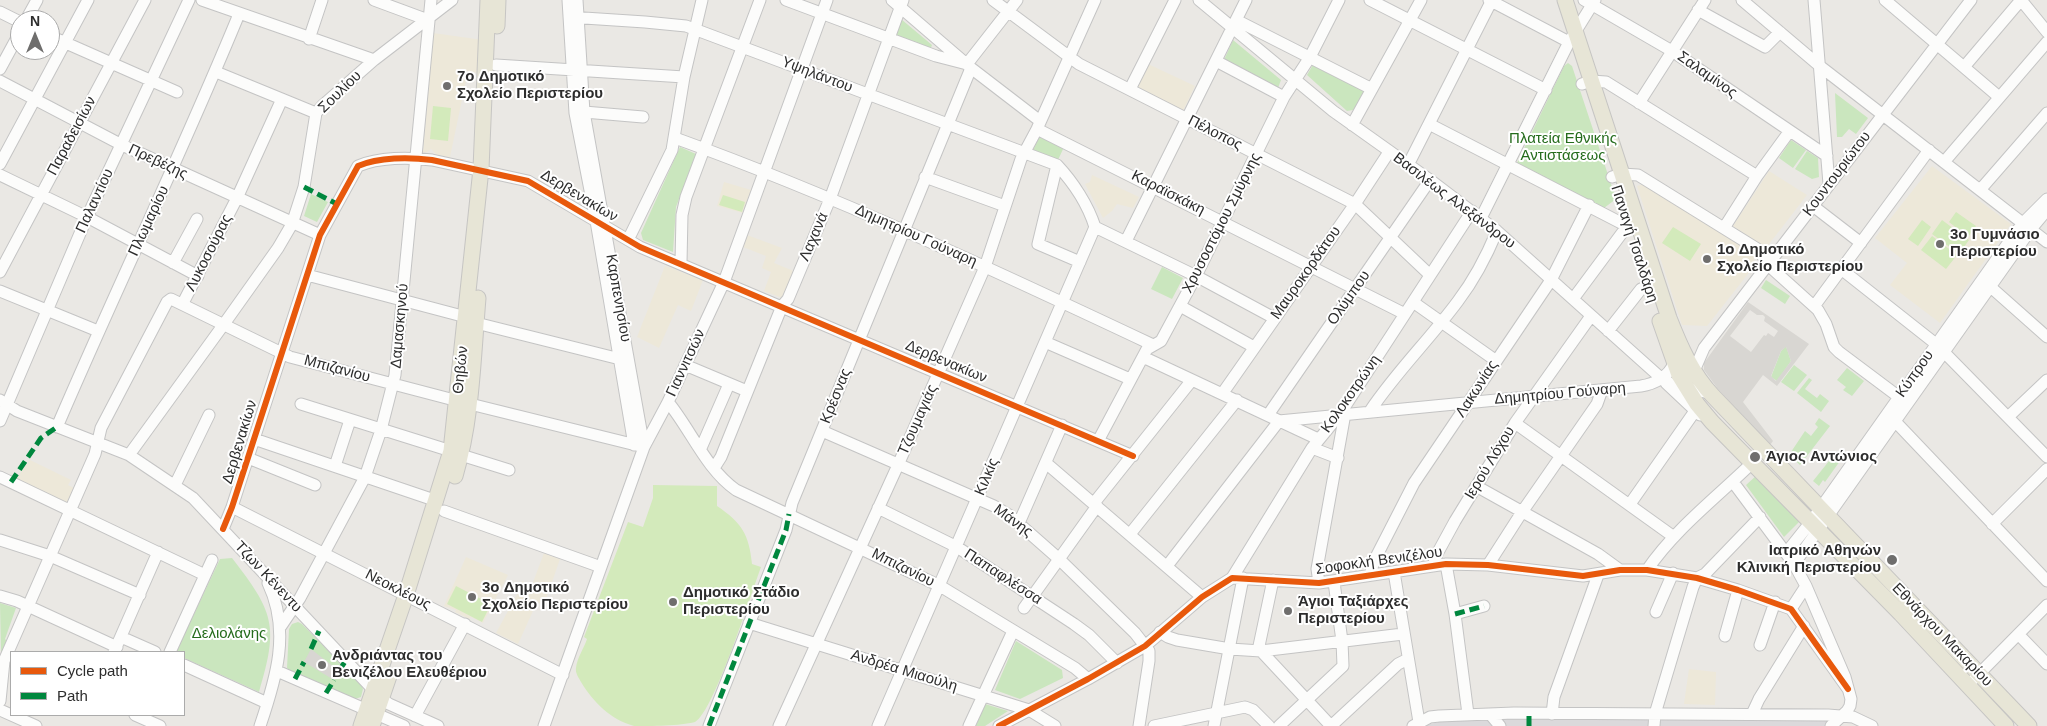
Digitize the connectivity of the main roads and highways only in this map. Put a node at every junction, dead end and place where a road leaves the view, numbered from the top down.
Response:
1 (488, 0) edge
2 (498, 0) edge
3 (1555, 0) edge
4 (1565, 0) edge
5 (1572, 37) junction
6 (486, 170) junction
7 (1652, 284) junction
8 (1710, 393) joint
9 (1712, 422) joint
10 (372, 717) edge
11 (361, 726) edge
12 (2006, 726) edge
13 (2029, 726) edge

1 - 6 main road, Θηβών
2 - 6 main road, Θηβών
3 - 5 main road, Παναγή Τσαλδάρη
4 - 5 main road, Παναγή Τσαλδάρη
5 - 7 main road, Παναγή Τσαλδάρη
6 - 10 main road, Θηβών
7 - 8 main road, Παναγή Τσαλδάρη
7 - 9 main road, Παναγή Τσαλδάρη
8 - 13 main road, Εθνάρχου Μακαρίου
9 - 12 main road, Εθνάρχου Μακαρίου
10 - 11 main road, Θηβών

